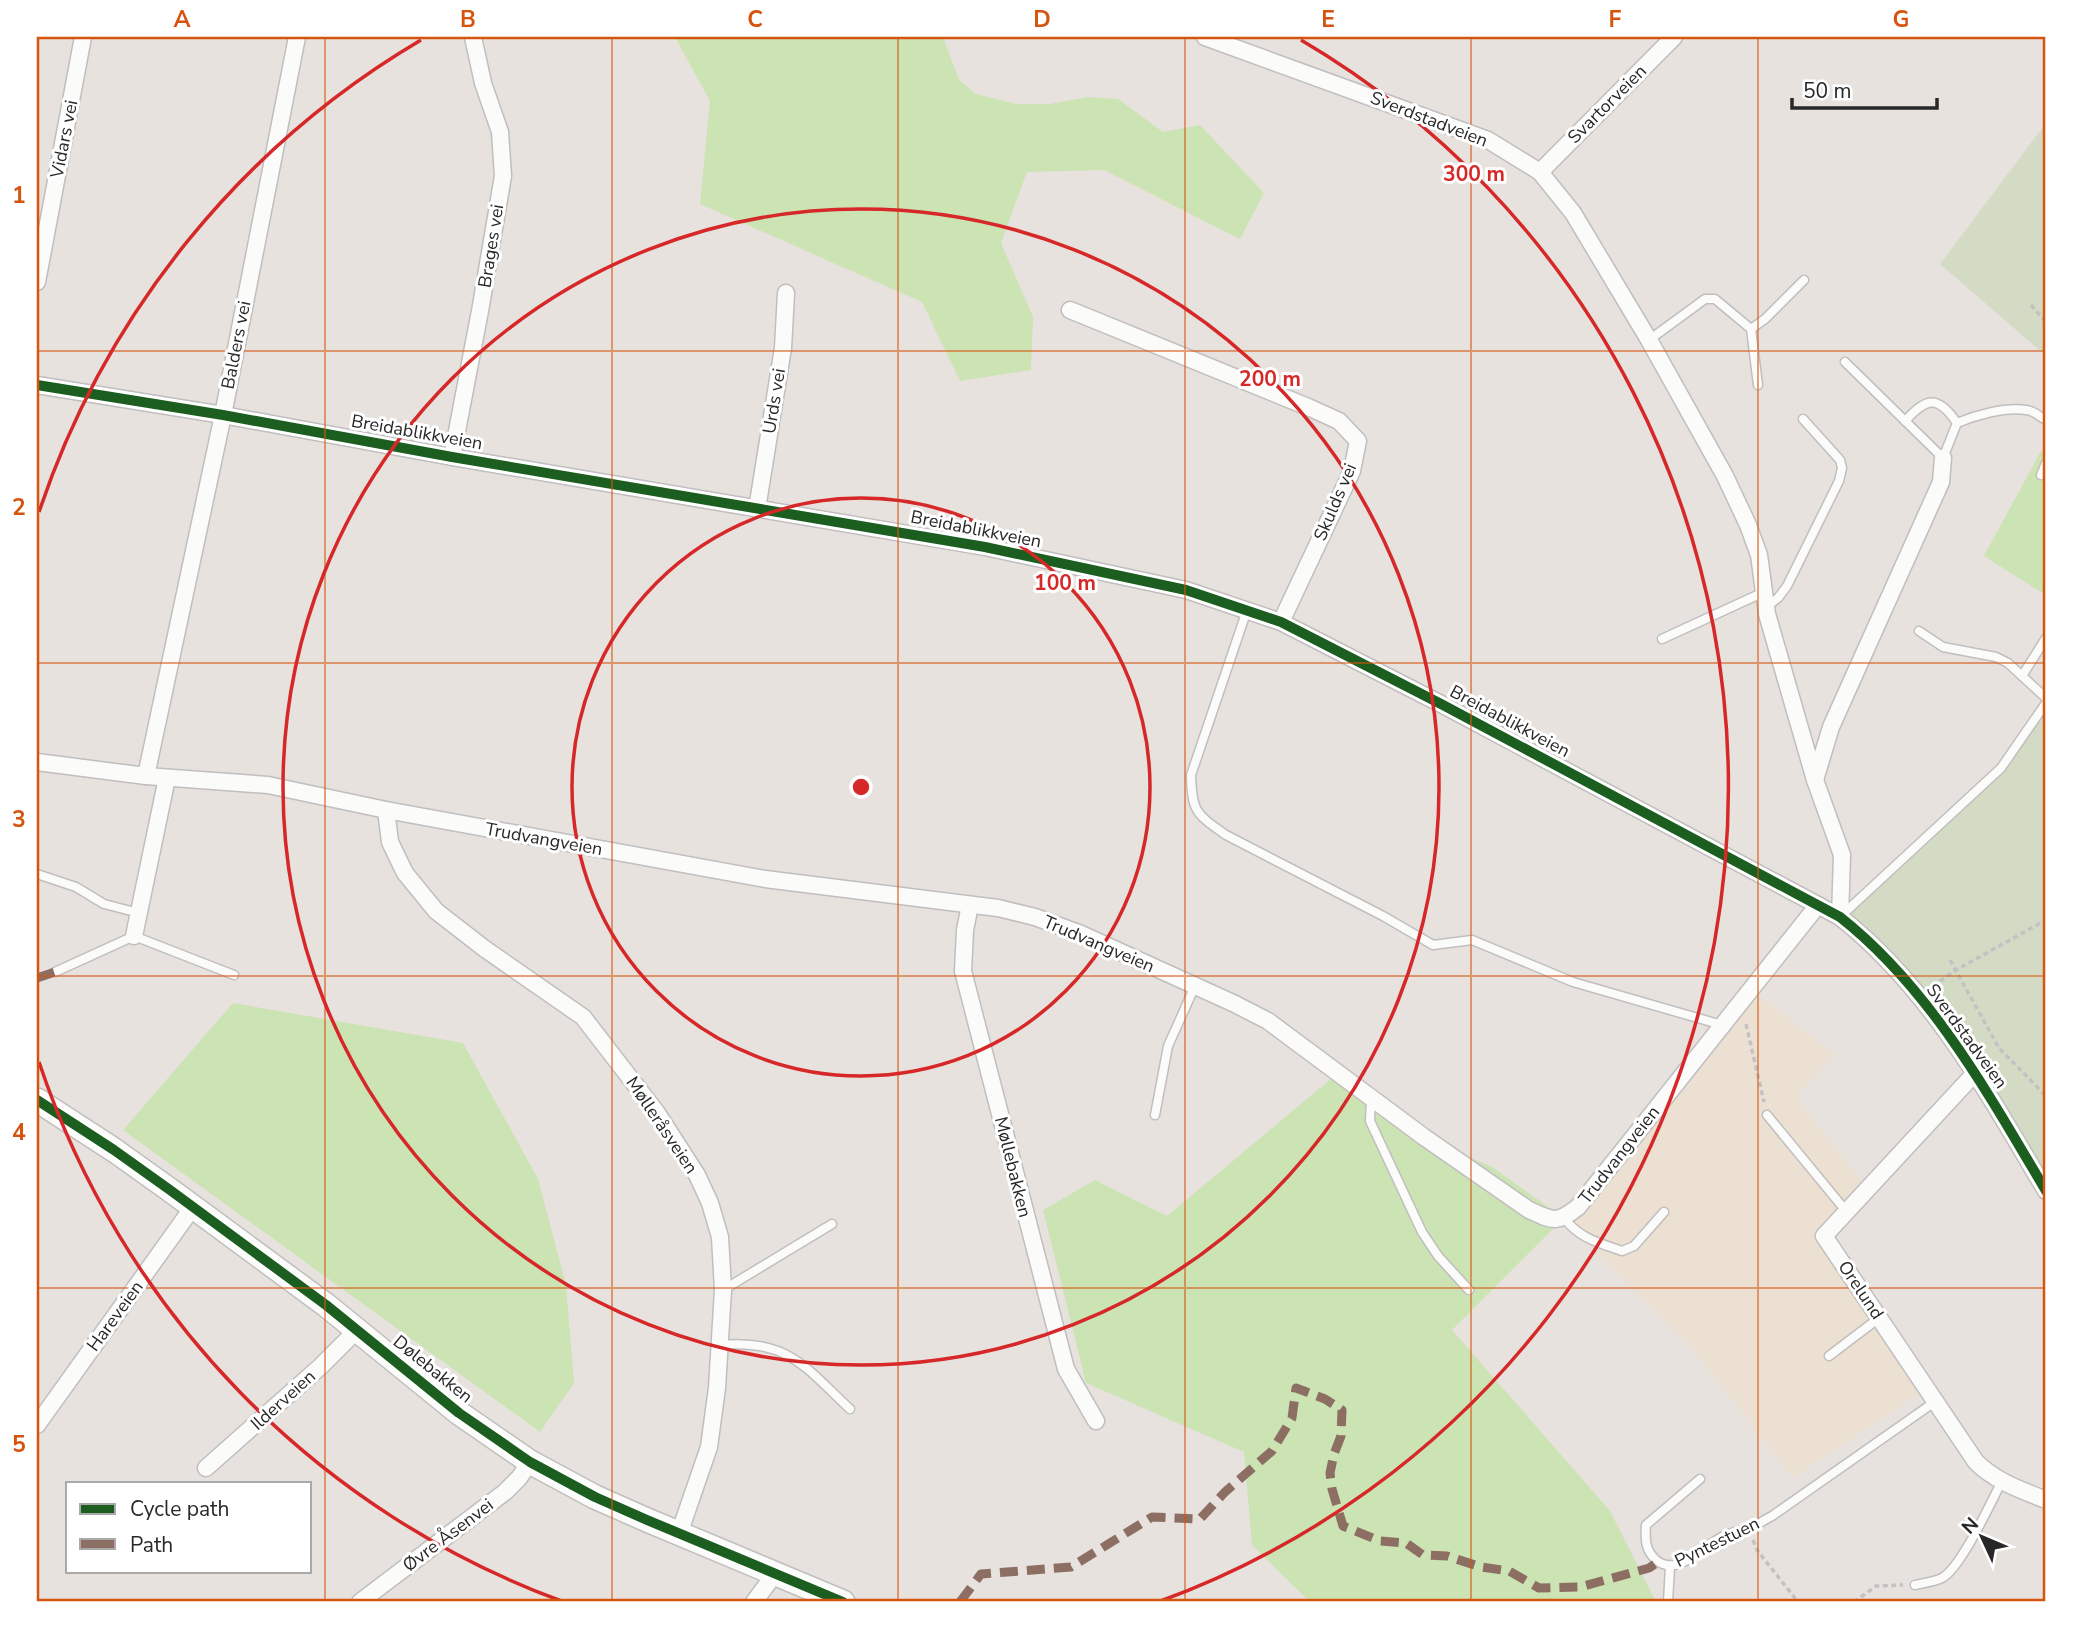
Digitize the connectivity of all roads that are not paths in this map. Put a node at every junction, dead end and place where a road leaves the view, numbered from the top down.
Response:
1 (82, 37) edge
2 (297, 37) edge
3 (473, 37) edge
4 (1205, 37) edge
5 (1674, 37) edge
6 (1540, 172) junction
7 (1804, 280) dead end
8 (37, 282) edge
9 (786, 293) dead end
10 (1070, 310) dead end
11 (1751, 329) junction
12 (1649, 340) junction
13 (1845, 362) dead end
14 (37, 385) edge
15 (1758, 386) dead end
16 (223, 415) junction
17 (1803, 419) dead end
18 (1905, 421) junction
19 (2046, 421) edge
20 (1957, 423) junction
21 (452, 457) junction
22 (1943, 458) junction
23 (2046, 463) edge
24 (2040, 475) dead end
25 (757, 509) junction
26 (1765, 600) junction
27 (1247, 609) junction
28 (1281, 622) junction
29 (1919, 631) dead end
30 (2046, 638) edge
31 (1662, 639) dead end
32 (2022, 676) junction
33 (2046, 700) edge
34 (37, 762) edge
35 (146, 776) junction
36 (167, 778) junction
37 (1815, 780) junction
38 (386, 810) junction
39 (37, 874) edge
40 (970, 905) junction
41 (1818, 905) junction
42 (139, 913) junction
43 (1840, 917) junction
44 (134, 936) junction
45 (55, 972) dead end
46 (234, 975) dead end
47 (1195, 986) junction
48 (1722, 1025) junction
49 (1976, 1072) junction
50 (1371, 1096) junction
51 (37, 1100) edge
52 (1155, 1115) dead end
53 (1767, 1115) road end
54 (2046, 1191) edge
55 (193, 1207) junction
56 (1846, 1211) junction
57 (1664, 1212) dead end
58 (1564, 1219) junction
59 (832, 1224) dead end
60 (723, 1290) junction
61 (1469, 1290) dead end
62 (1880, 1318) junction
63 (357, 1330) junction
64 (720, 1345) junction
65 (1829, 1356) dead end
66 (1936, 1401) junction
67 (850, 1409) dead end
68 (1096, 1422) dead end
69 (37, 1425) edge
70 (530, 1462) junction
71 (206, 1468) dead end
72 (1700, 1479) dead end
73 (2002, 1481) junction
74 (2046, 1500) edge
75 (679, 1534) junction
76 (1671, 1566) junction
77 (774, 1575) junction
78 (1915, 1585) road end
79 (360, 1602) edge
80 (754, 1602) edge
81 (843, 1602) edge
82 (1668, 1602) edge

1 - 8 street, Vidars vei
2 - 16 street, Balders vei
3 - 21 street, Brages vei
4 - 6 street, Sverdstadveien
5 - 6 street, Svartorveien
6 - 12 street, Sverdstadveien
7 - 11 lane
9 - 25 street, Urds vei
10 - 28 street, Skulds vei
11 - 12 lane
11 - 15 lane
12 - 26 street, Sverdstadveien
13 - 18 lane
14 - 16 street, Breidablikkveien
16 - 21 street, Breidablikkveien
16 - 35 street, Balders vei
17 - 26 lane
18 - 20 lane
18 - 22 lane
19 - 20 lane
20 - 22 lane
21 - 25 street, Breidablikkveien
22 - 37 street
23 - 24 lane
25 - 27 street, Breidablikkveien
26 - 31 lane
26 - 37 street, Sverdstadveien
27 - 28 street, Breidablikkveien
27 - 48 lane
28 - 41 street, Breidablikkveien
29 - 32 lane
30 - 32 lane
32 - 33 lane
33 - 43 lane
34 - 35 street, Trudvangveien
35 - 36 street, Trudvangveien
36 - 38 street, Trudvangveien
36 - 42 street
37 - 43 street, Sverdstadveien
38 - 40 street, Trudvangveien
38 - 60 street, Mølleråsveien
39 - 42 lane
40 - 47 street, Trudvangveien
40 - 68 street, Møllebakken
41 - 43 street, Breidablikkveien
41 - 48 street, Trudvangveien
42 - 44 street
43 - 49 street, Sverdstadveien
44 - 45 lane
44 - 46 lane
47 - 50 street, Trudvangveien
47 - 52 lane
48 - 58 street, Trudvangveien
49 - 54 street, Sverdstadveien
49 - 56 street, Orelund
50 - 58 street, Trudvangveien
50 - 61 lane
51 - 55 main road, Dølebakken
53 - 56 lane
55 - 63 main road, Dølebakken
55 - 69 street, Hareveien
56 - 62 street, Orelund
57 - 58 lane
59 - 60 lane
60 - 64 street, Mølleråsveien
62 - 65 lane
62 - 66 street, Orelund
63 - 70 main road, Dølebakken
63 - 71 street, Ilderveien
64 - 67 lane
64 - 75 street, Mølleråsveien
66 - 73 street, Orelund
66 - 76 lane, Pyntestuen
70 - 75 main road, Dølebakken
70 - 79 street, Øvre Åsenvei
72 - 76 lane, Pyntestuen
73 - 74 street, Orelund
73 - 78 lane
75 - 77 main road, Dølebakken
76 - 82 lane
77 - 80 street
77 - 81 main road, Dølebakken

